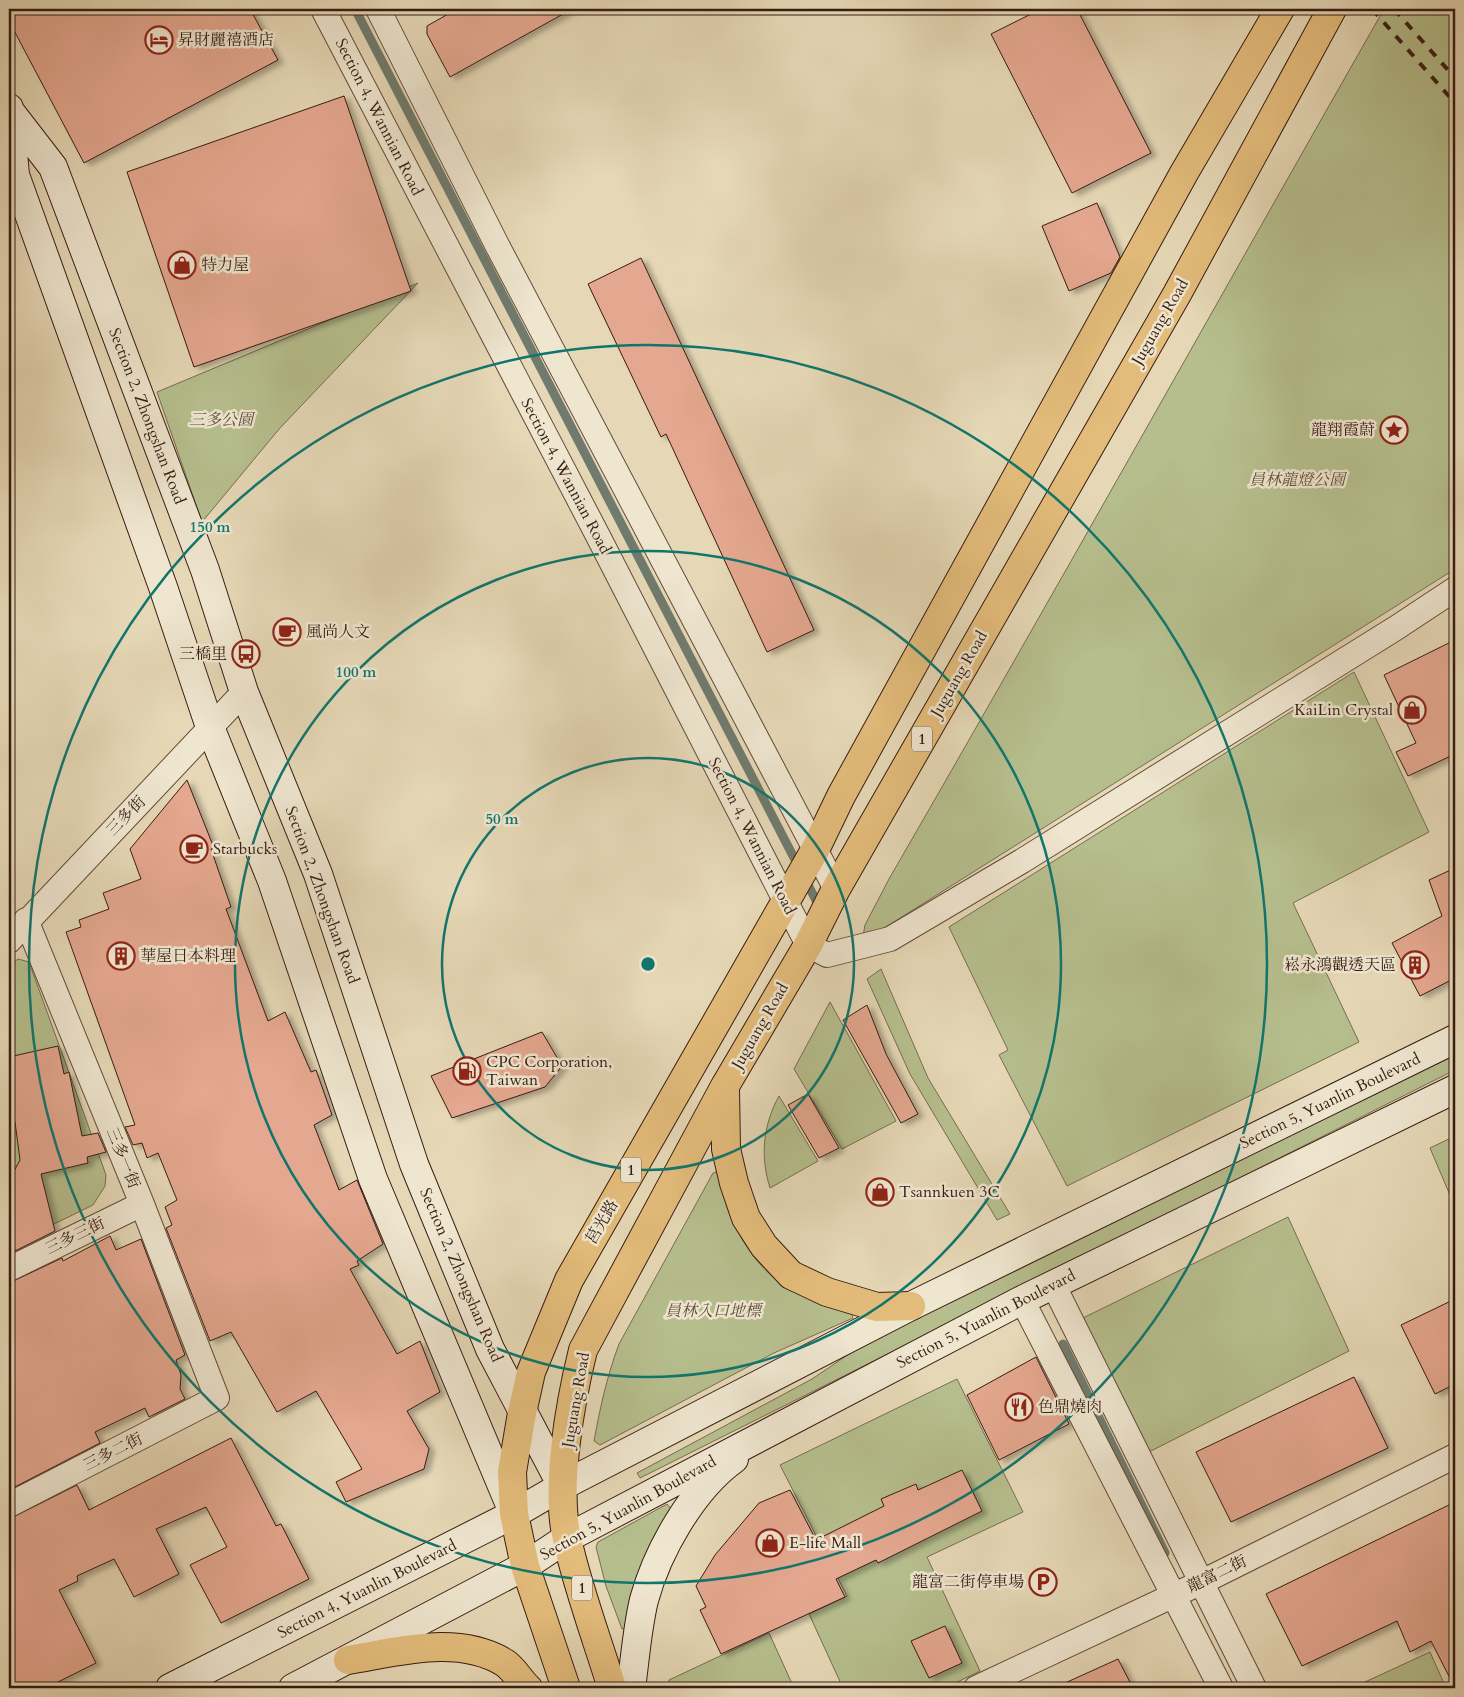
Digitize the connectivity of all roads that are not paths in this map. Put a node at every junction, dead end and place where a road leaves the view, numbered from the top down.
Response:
1 (323, 9) edge
2 (378, 9) edge
3 (1280, 9) edge
4 (1332, 9) edge
5 (9, 109) edge
6 (1455, 589) edge
7 (244, 692) junction
8 (210, 727) junction
9 (815, 850) junction
10 (836, 889) junction
11 (785, 899) junction
12 (26, 920) junction
13 (9, 941) edge
14 (808, 945) junction
15 (1455, 1040) edge
16 (725, 1086) junction
17 (1455, 1089) edge
18 (142, 1204) junction
19 (9, 1269) edge
20 (1053, 1284) junction
21 (1022, 1300) junction
22 (911, 1306) junction
23 (217, 1398) joint
24 (522, 1413) junction
25 (787, 1421) junction
26 (1455, 1456) edge
27 (562, 1486) junction
28 (9, 1505) edge
29 (514, 1514) junction
30 (567, 1538) junction
31 (525, 1566) junction
32 (1202, 1582) junction
33 (1175, 1595) junction
34 (348, 1660) junction
35 (170, 1688) edge
36 (293, 1688) edge
37 (528, 1688) edge
38 (566, 1688) edge
39 (612, 1688) edge
40 (631, 1688) edge
41 (976, 1688) edge
42 (1221, 1688) edge
43 (1254, 1688) edge

1 - 11 street, Section 4, Wannian Road
2 - 9 street
3 - 9 main road, 1
4 - 10 main road, Juguang Road / 1
5 - 7 main road, Section 2, Zhongshan Road
5 - 8 main road, Section 2, Zhongshan Road
6 - 14 street
7 - 8 street, 三多街
7 - 24 main road, Section 2, Zhongshan Road
8 - 12 street, 三多街
8 - 29 main road, Section 2, Zhongshan Road
9 - 10 street
9 - 11 main road, 莒光路 / 1
10 - 14 main road, Juguang Road / 1
11 - 14 street, Section 4, Wannian Road
11 - 24 main road, 莒光路 / 1
12 - 13 street, 三多街
12 - 18 street, 三多一街
14 - 16 main road, Juguang Road / 1
15 - 22 main road, Section 5, Yuanlin Boulevard
16 - 22 main road
16 - 27 main road, Juguang Road / 1
17 - 20 main road, Section 5, Yuanlin Boulevard
18 - 19 street, 三多三街
18 - 23 street, 三多一街
20 - 21 main road, Section 5, Yuanlin Boulevard
20 - 32 street
21 - 25 main road, Section 5, Yuanlin Boulevard
21 - 33 street
22 - 27 main road, Section 5, Yuanlin Boulevard
23 - 28 street, 三多二街
24 - 27 main road, Section 2, Zhongshan Road / 1
24 - 29 main road, 莒光路 / 1
25 - 30 main road, Section 5, Yuanlin Boulevard
25 - 40 main road
26 - 32 street, 龍富二街
27 - 29 main road, Section 4, Yuanlin Boulevard
27 - 30 main road, Section 2, Zhongshan Road / 1
29 - 31 main road, Section 2, Zhongshan Road / 1
29 - 35 main road, Section 4, Yuanlin Boulevard
30 - 31 main road, Section 5, Yuanlin Boulevard
30 - 39 main road, Section 2, Zhongshan Road / 1
31 - 34 main road
31 - 38 main road, Section 2, Zhongshan Road / 1
32 - 33 street, 龍富二街
32 - 43 street
33 - 41 street, 龍富二街
33 - 42 street
34 - 36 main road
34 - 37 main road

